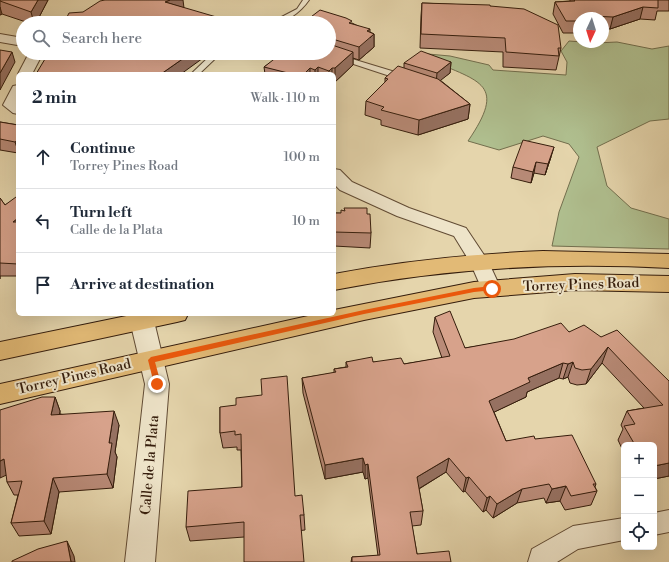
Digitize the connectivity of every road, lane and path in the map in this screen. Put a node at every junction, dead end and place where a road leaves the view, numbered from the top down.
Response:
1 (306, 0) edge
2 (287, 16) edge
3 (0, 38) edge
4 (16, 41) edge
5 (336, 57) edge
6 (32, 60) edge
7 (210, 60) edge
8 (26, 72) edge
9 (197, 72) edge
10 (406, 79) edge
11 (16, 93) edge
12 (16, 109) edge
13 (336, 176) edge
14 (479, 261) junction
15 (669, 261) edge
16 (336, 282) edge
17 (669, 284) edge
18 (492, 289) junction
19 (167, 316) edge
20 (142, 321) junction
21 (0, 351) edge
22 (151, 360) junction
23 (0, 394) edge
24 (669, 521) edge
25 (657, 523) edge
26 (621, 530) edge
27 (541, 560) edge
28 (140, 562) edge

1 - 2 lane
3 - 4 street
5 - 10 lane
6 - 8 street
7 - 9 lane
11 - 12 street
13 - 14 street
14 - 15 main road, Torrey Pines Road
14 - 16 main road, Torrey Pines Road
14 - 18 street
17 - 18 main road, Torrey Pines Road
18 - 22 main road, Torrey Pines Road
19 - 20 main road
20 - 21 main road
20 - 22 street, Calle de la Plata
22 - 23 main road, Torrey Pines Road
22 - 28 street, Calle de la Plata
24 - 25 street
26 - 27 street

